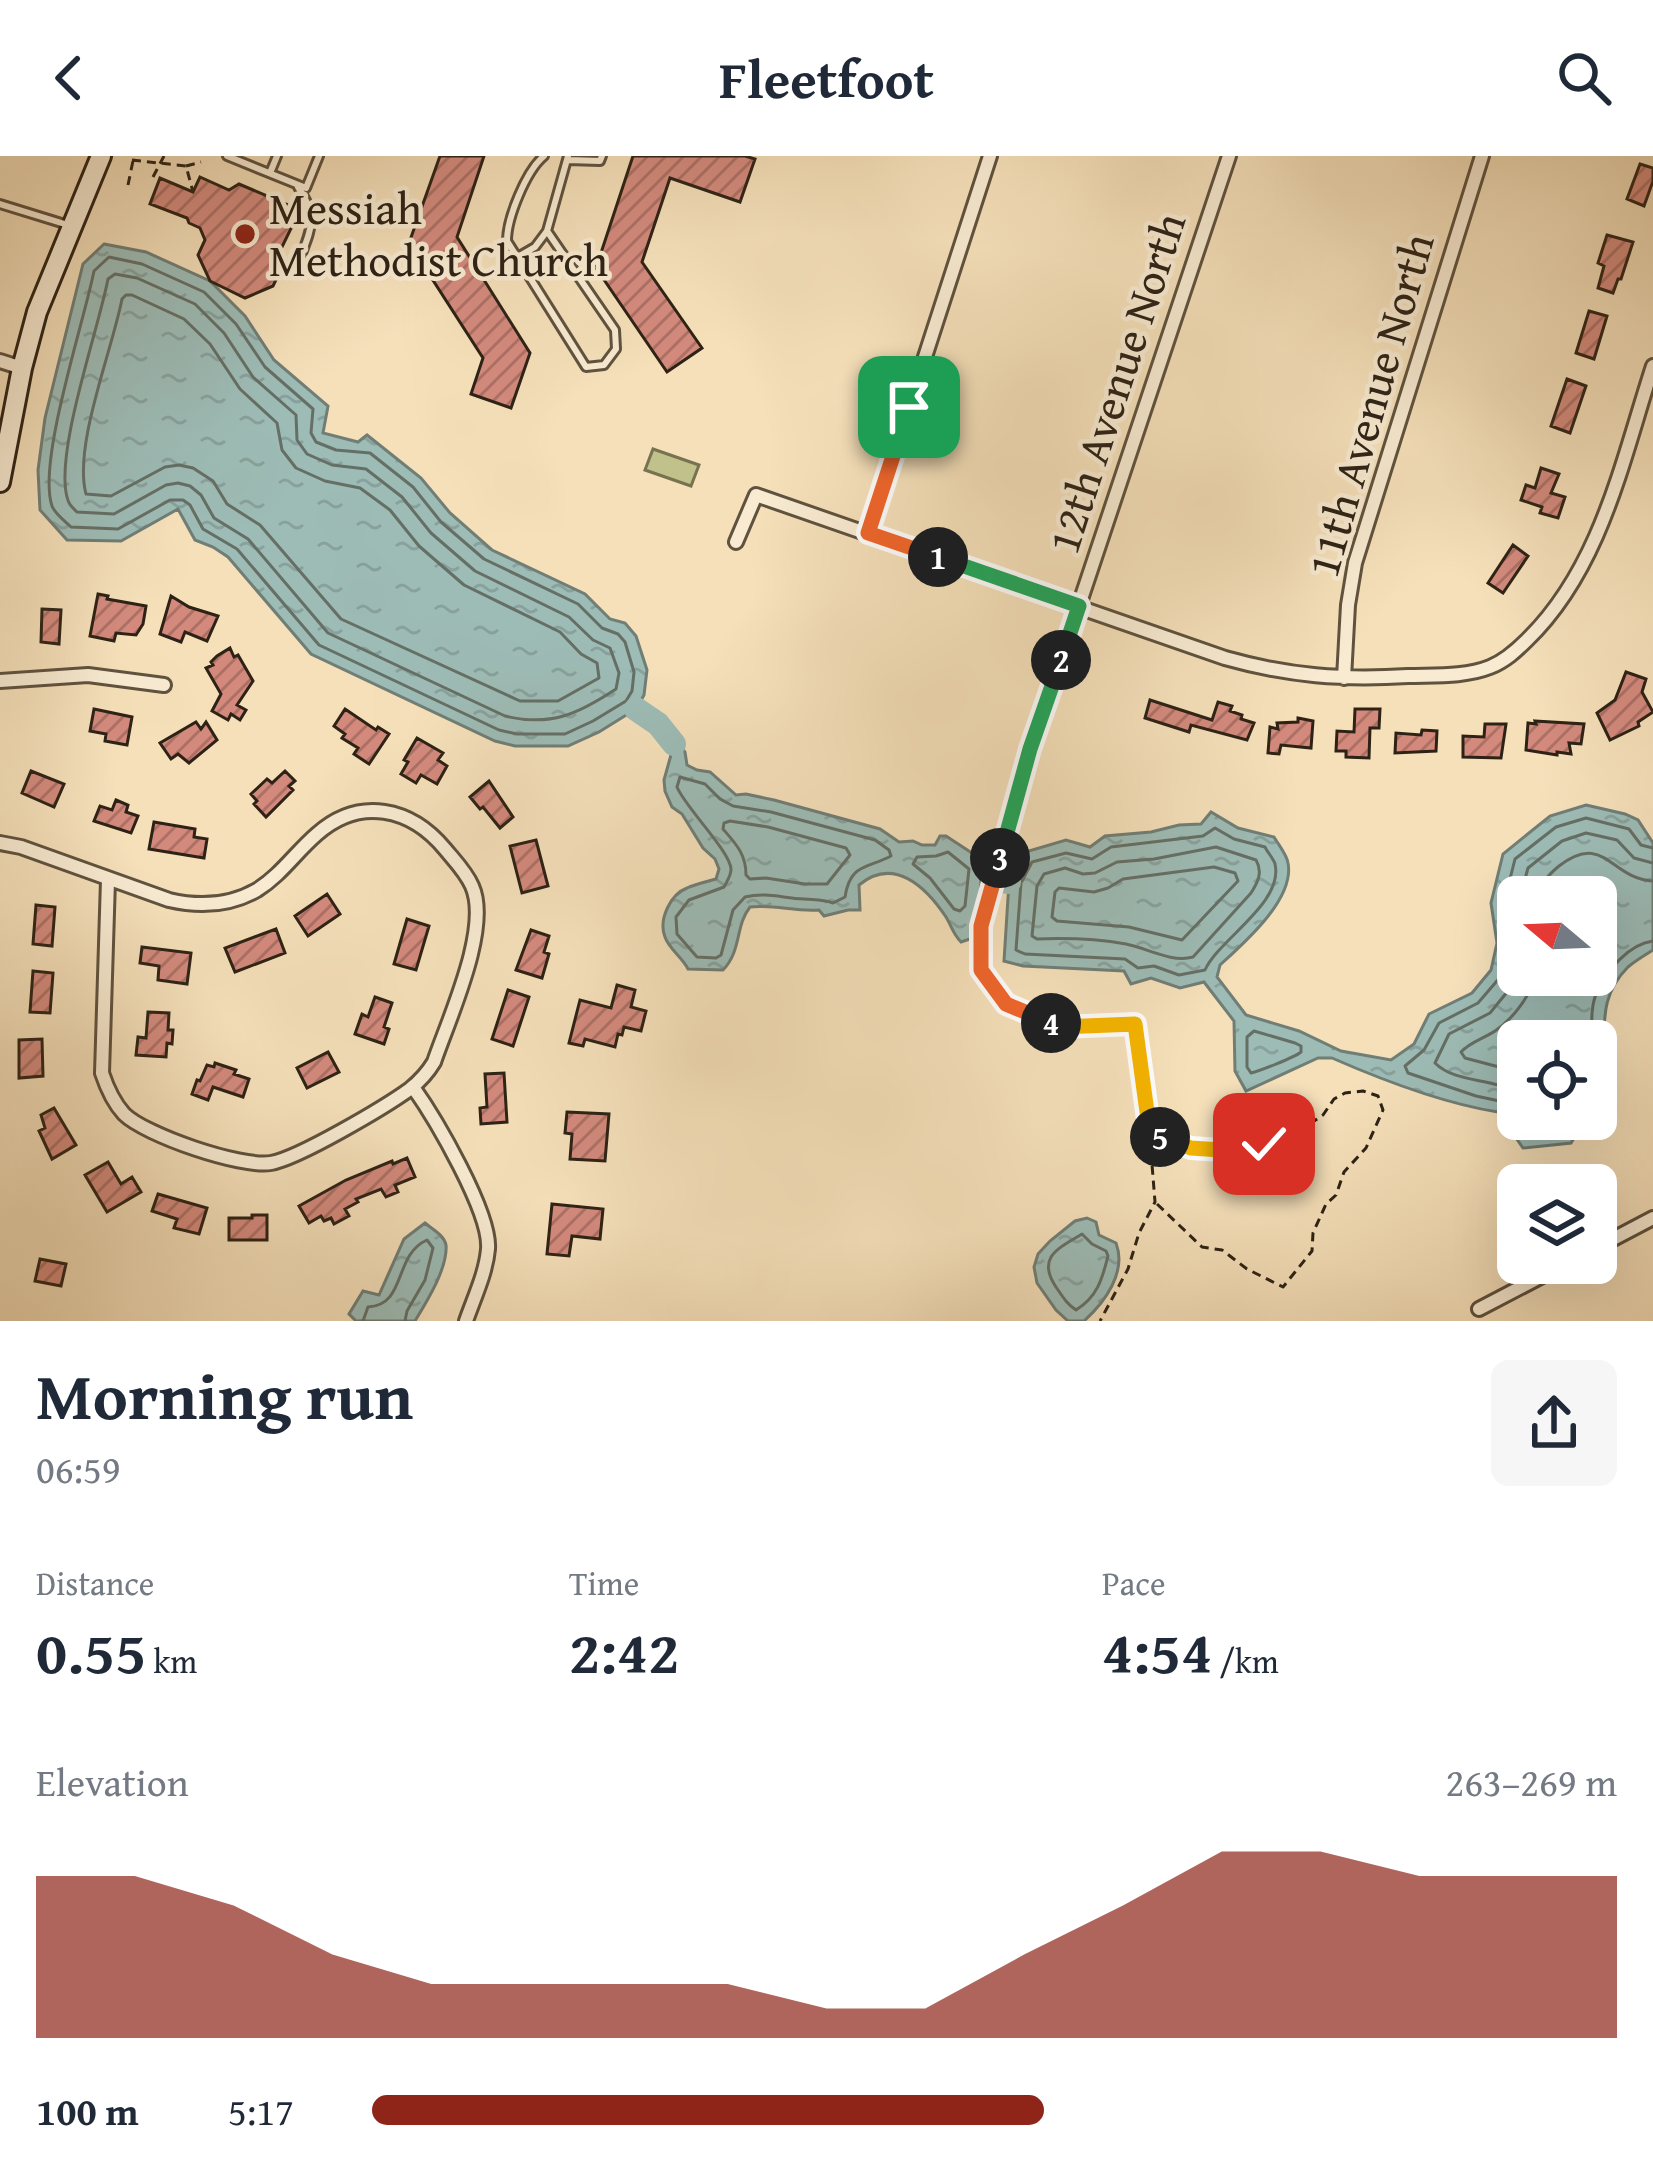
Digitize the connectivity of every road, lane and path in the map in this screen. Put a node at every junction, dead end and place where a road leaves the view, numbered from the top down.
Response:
1 (101, 156) edge
2 (227, 156) edge
3 (277, 156) edge
4 (319, 156) edge
5 (544, 156) edge
6 (602, 156) edge
7 (990, 156) edge
8 (1229, 156) edge
9 (1483, 156) edge
10 (133, 158) edge
11 (568, 158) edge
12 (162, 159) edge
13 (201, 162) dead end
14 (186, 166) junction
15 (270, 173) junction
16 (153, 177) dead end
17 (128, 184) dead end
18 (296, 184) junction
19 (193, 192) dead end
20 (0, 204) edge
21 (71, 226) junction
22 (547, 231) junction
23 (516, 258) junction
24 (299, 261) dead end
25 (0, 361) edge
26 (1653, 366) edge
27 (22, 368) junction
28 (0, 482) edge
29 (868, 533) junction
30 (736, 542) dead end
31 (1079, 606) junction
32 (1344, 678) junction
33 (0, 681) edge
34 (164, 685) dead end
35 (1024, 770) joint
36 (0, 843) edge
37 (108, 880) junction
38 (413, 1087) junction
39 (1150, 1134) junction
40 (1155, 1202) junction
41 (1653, 1218) edge
42 (1617, 1237) edge
43 (1528, 1284) edge
44 (1479, 1310) dead end
45 (466, 1321) edge
46 (1100, 1321) edge

1 - 21 main road
2 - 15 lane
3 - 15 lane
4 - 18 lane
5 - 23 lane
6 - 11 lane
7 - 29 street
8 - 31 street, 12th Avenue North
9 - 32 street, 11th Avenue North
10 - 12 path
10 - 17 path
11 - 22 lane
12 - 14 path
12 - 16 path
13 - 14 path
14 - 19 path
15 - 18 lane
18 - 24 lane
20 - 21 lane
21 - 27 main road
22 - 23 lane
22 - 23 lane
25 - 27 street
26 - 32 street
27 - 28 main road
29 - 30 street
29 - 31 street
31 - 32 street
31 - 35 street, 12th Avenue North
33 - 34 street
35 - 39 path
36 - 37 street
37 - 38 street
37 - 38 street
38 - 45 street
39 - 40 path
39 - 40 path
40 - 46 path
41 - 42 street
43 - 44 street

